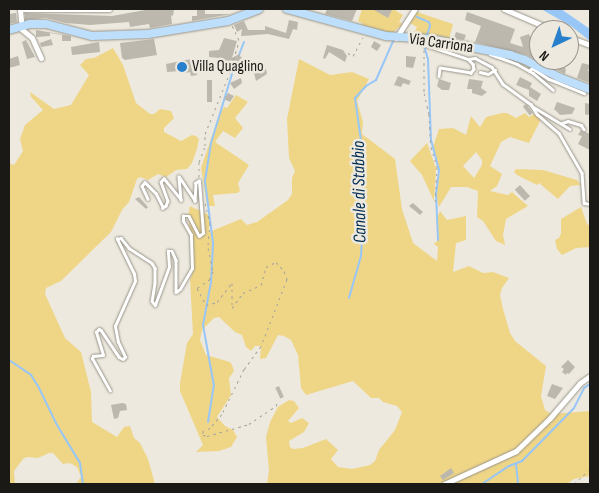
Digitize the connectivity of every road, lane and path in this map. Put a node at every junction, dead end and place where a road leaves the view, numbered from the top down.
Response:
1 (20, 9) edge
2 (109, 9) edge
3 (259, 9) edge
4 (287, 9) edge
5 (414, 9) edge
6 (504, 9) edge
7 (228, 21) junction
8 (529, 21) edge
9 (20, 24) junction
10 (364, 29) junction
11 (9, 30) edge
12 (396, 38) junction
13 (408, 39) junction
14 (423, 43) junction
15 (474, 48) junction
16 (348, 53) dead end
17 (41, 58) dead end
18 (468, 59) junction
19 (495, 70) junction
20 (529, 70) joint
21 (535, 70) edge
22 (480, 72) dead end
23 (439, 76) dead end
24 (553, 90) dead end
25 (587, 91) edge
26 (532, 106) junction
27 (561, 123) junction
28 (570, 129) dead end
29 (584, 129) dead end
30 (199, 181) junction
31 (148, 199) dead end
32 (204, 200) dead end
33 (435, 202) dead end
34 (590, 204) edge
35 (590, 376) edge
36 (110, 391) dead end
37 (278, 401) dead end
38 (590, 469) edge
39 (444, 484) edge
40 (574, 484) edge

1 - 2 street
1 - 9 street
3 - 7 main road
4 - 10 main road, Via Carriona
5 - 12 street
6 - 8 street
7 - 9 main road
7 - 30 path
9 - 11 main road
9 - 17 street
10 - 12 main road, Via Carriona
10 - 16 path
12 - 13 main road, Via Carriona
13 - 14 lane
13 - 15 main road, Via Carriona
14 - 18 lane
14 - 33 path
15 - 20 lane
15 - 25 main road, Via Carriona
18 - 19 lane
18 - 23 lane
19 - 22 lane
19 - 26 lane
20 - 24 lane
21 - 25 lane
26 - 27 lane
26 - 34 lane
27 - 28 lane
27 - 29 lane
30 - 31 lane
30 - 36 lane
32 - 37 path
35 - 39 street
38 - 40 path

